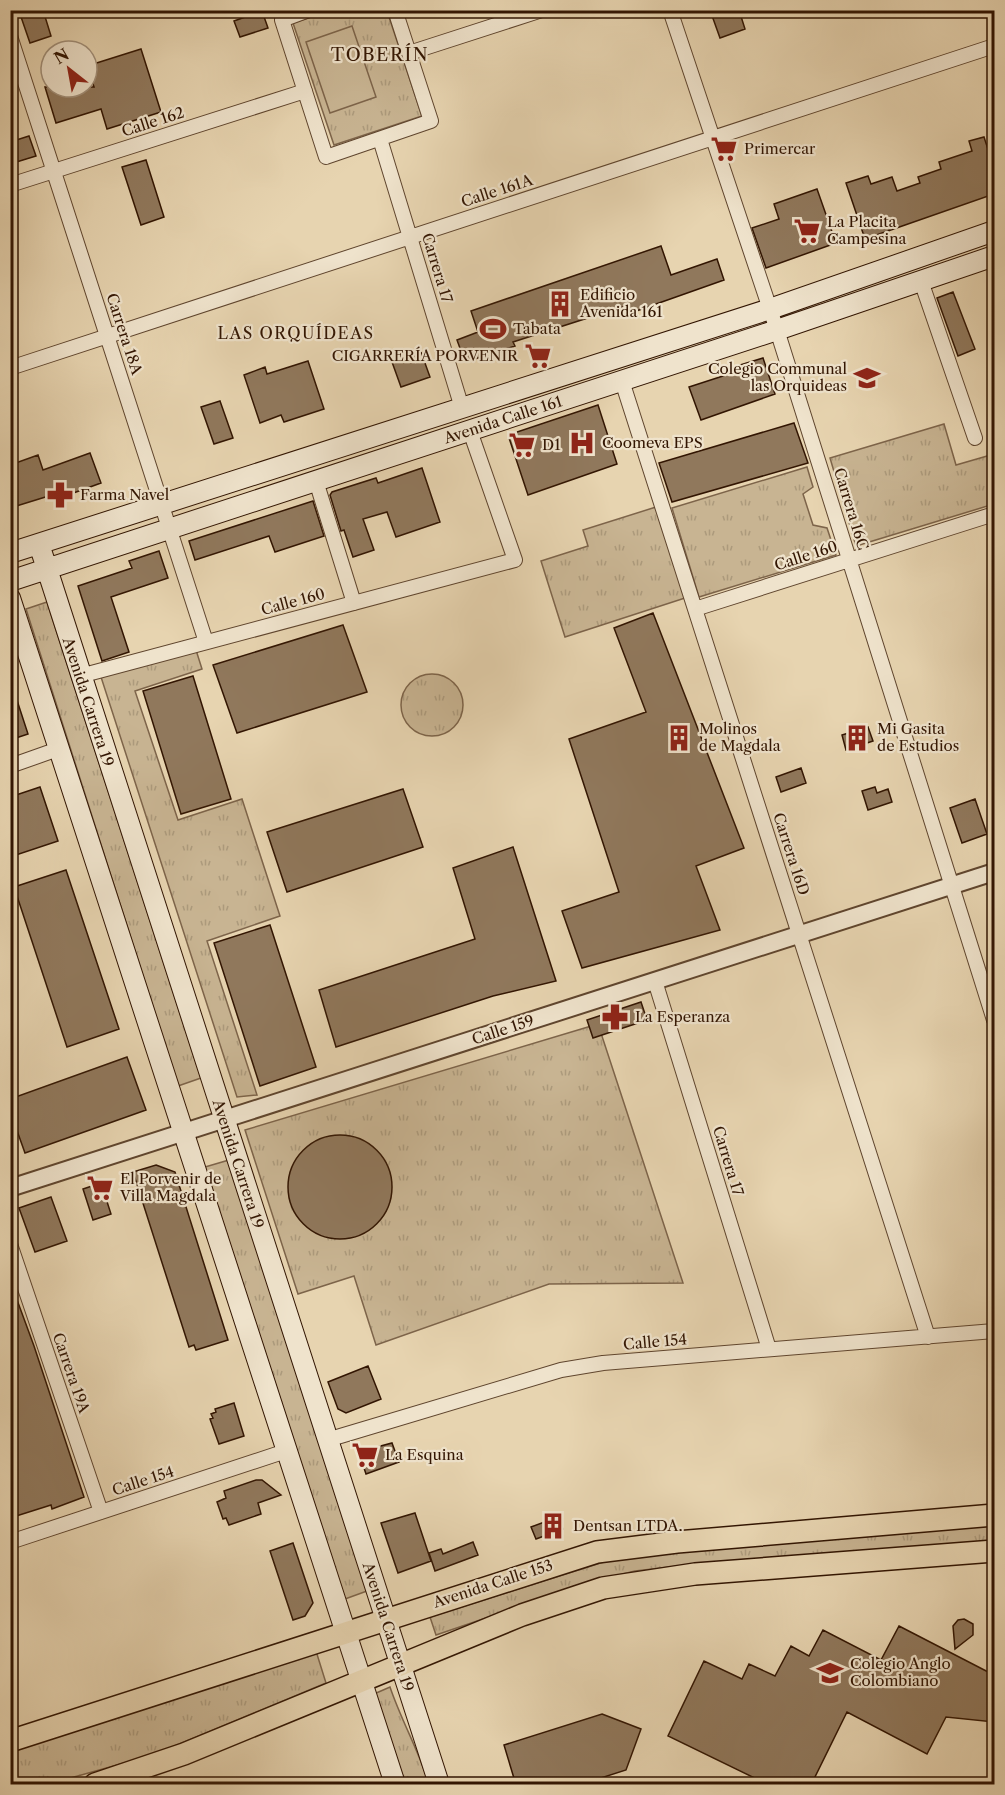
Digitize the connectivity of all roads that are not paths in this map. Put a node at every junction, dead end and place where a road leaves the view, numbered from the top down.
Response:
1 (309, 10) edge
2 (395, 10) edge
3 (542, 10) edge
4 (670, 10) edge
5 (10, 36) edge
6 (994, 46) edge
7 (409, 53) junction
8 (305, 91) junction
9 (380, 138) junction
10 (713, 138) junction
11 (54, 171) junction
12 (10, 185) edge
13 (994, 231) edge
14 (410, 237) junction
15 (994, 256) edge
16 (921, 281) junction
17 (770, 309) junction
18 (777, 330) junction
19 (107, 335) junction
20 (10, 368) edge
21 (622, 381) junction
22 (462, 408) junction
23 (470, 431) junction
24 (975, 438) dead end
25 (316, 481) junction
26 (161, 504) junction
27 (994, 514) edge
28 (169, 529) junction
29 (39, 544) junction
30 (10, 553) edge
31 (849, 560) junction
32 (46, 569) junction
33 (10, 581) edge
34 (10, 598) edge
35 (354, 603) junction
36 (695, 609) junction
37 (206, 642) junction
38 (80, 676) junction
39 (58, 749) junction
40 (10, 766) edge
41 (994, 872) edge
42 (952, 886) junction
43 (800, 935) junction
44 (656, 981) junction
45 (994, 1018) edge
46 (224, 1119) junction
47 (183, 1132) junction
48 (10, 1188) edge
49 (10, 1244) edge
50 (994, 1331) edge
51 (928, 1337) junction
52 (769, 1349) junction
53 (327, 1440) junction
54 (286, 1451) junction
55 (101, 1512) junction
56 (994, 1515) edge
57 (10, 1542) edge
58 (994, 1551) edge
59 (385, 1619) junction
60 (345, 1632) junction
61 (400, 1664) junction
62 (361, 1680) junction
63 (10, 1741) edge
64 (95, 1785) edge
65 (395, 1785) edge
66 (439, 1785) edge

1 - 8 street
2 - 7 street
3 - 7 street
4 - 10 street, Carrera 16C
5 - 11 street, Carrera 18A
6 - 10 street, Calle 161A
7 - 9 street
8 - 9 street
8 - 11 street, Calle 162
9 - 14 street, Carrera 17
10 - 14 street, Calle 161A
10 - 17 street, Carrera 16C
11 - 12 street, Calle 162
11 - 19 street, Carrera 18A
13 - 17 main road, Avenida Calle 161
14 - 19 street, Calle 161A
14 - 22 street, Carrera 17
15 - 16 main road, Avenida Calle 161
16 - 18 main road, Avenida Calle 161
16 - 24 street
17 - 18 street, Carrera 16C
17 - 22 main road, Avenida Calle 161
18 - 21 main road, Avenida Calle 161
18 - 31 street, Carrera 16C
19 - 20 street, Calle 161A
19 - 26 street, Carrera 18A
21 - 23 main road, Avenida Calle 161
21 - 36 street, Carrera 16D
22 - 26 main road, Avenida Calle 161
23 - 25 main road, Avenida Calle 161
23 - 35 street, Calle 160
25 - 28 main road, Avenida Calle 161
25 - 35 street
26 - 28 street, Carrera 18A
26 - 29 main road, Avenida Calle 161
27 - 31 street, Calle 160
28 - 32 main road, Avenida Calle 161
28 - 37 street, Carrera 18A
29 - 30 main road, Avenida Calle 161
29 - 32 main road, Avenida Carrera 19
31 - 36 street, Calle 160
31 - 42 street, Carrera 16C
32 - 33 main road, Avenida Calle 161
32 - 38 main road, Avenida Carrera 19
34 - 39 main road
35 - 37 street, Calle 160
36 - 43 street, Carrera 16D
37 - 38 street, Calle 160
38 - 46 main road, Avenida Carrera 19
39 - 40 street
39 - 47 main road
41 - 42 street, Calle 159
42 - 43 street, Calle 159
42 - 45 street, Carrera 16C
43 - 44 street, Calle 159
43 - 51 street, Carrera 16D
44 - 46 street, Calle 159
44 - 52 street, Carrera 17
46 - 47 street, Calle 159
46 - 53 main road, Avenida Carrera 19
47 - 48 street, Calle 159
47 - 54 main road
49 - 55 street, Carrera 19A
50 - 51 street, Calle 154
51 - 52 street, Calle 154
52 - 53 street, Calle 154
53 - 59 main road, Avenida Carrera 19
54 - 55 street, Calle 154
54 - 60 main road
55 - 57 street, Calle 154
56 - 59 main road, Avenida Calle 153
58 - 61 main road
59 - 60 main road, Avenida Calle 153
59 - 61 main road, Avenida Carrera 19
60 - 62 main road
60 - 63 main road, Avenida Calle 153
61 - 62 main road
61 - 66 main road, Avenida Carrera 19
62 - 64 main road
62 - 65 main road

